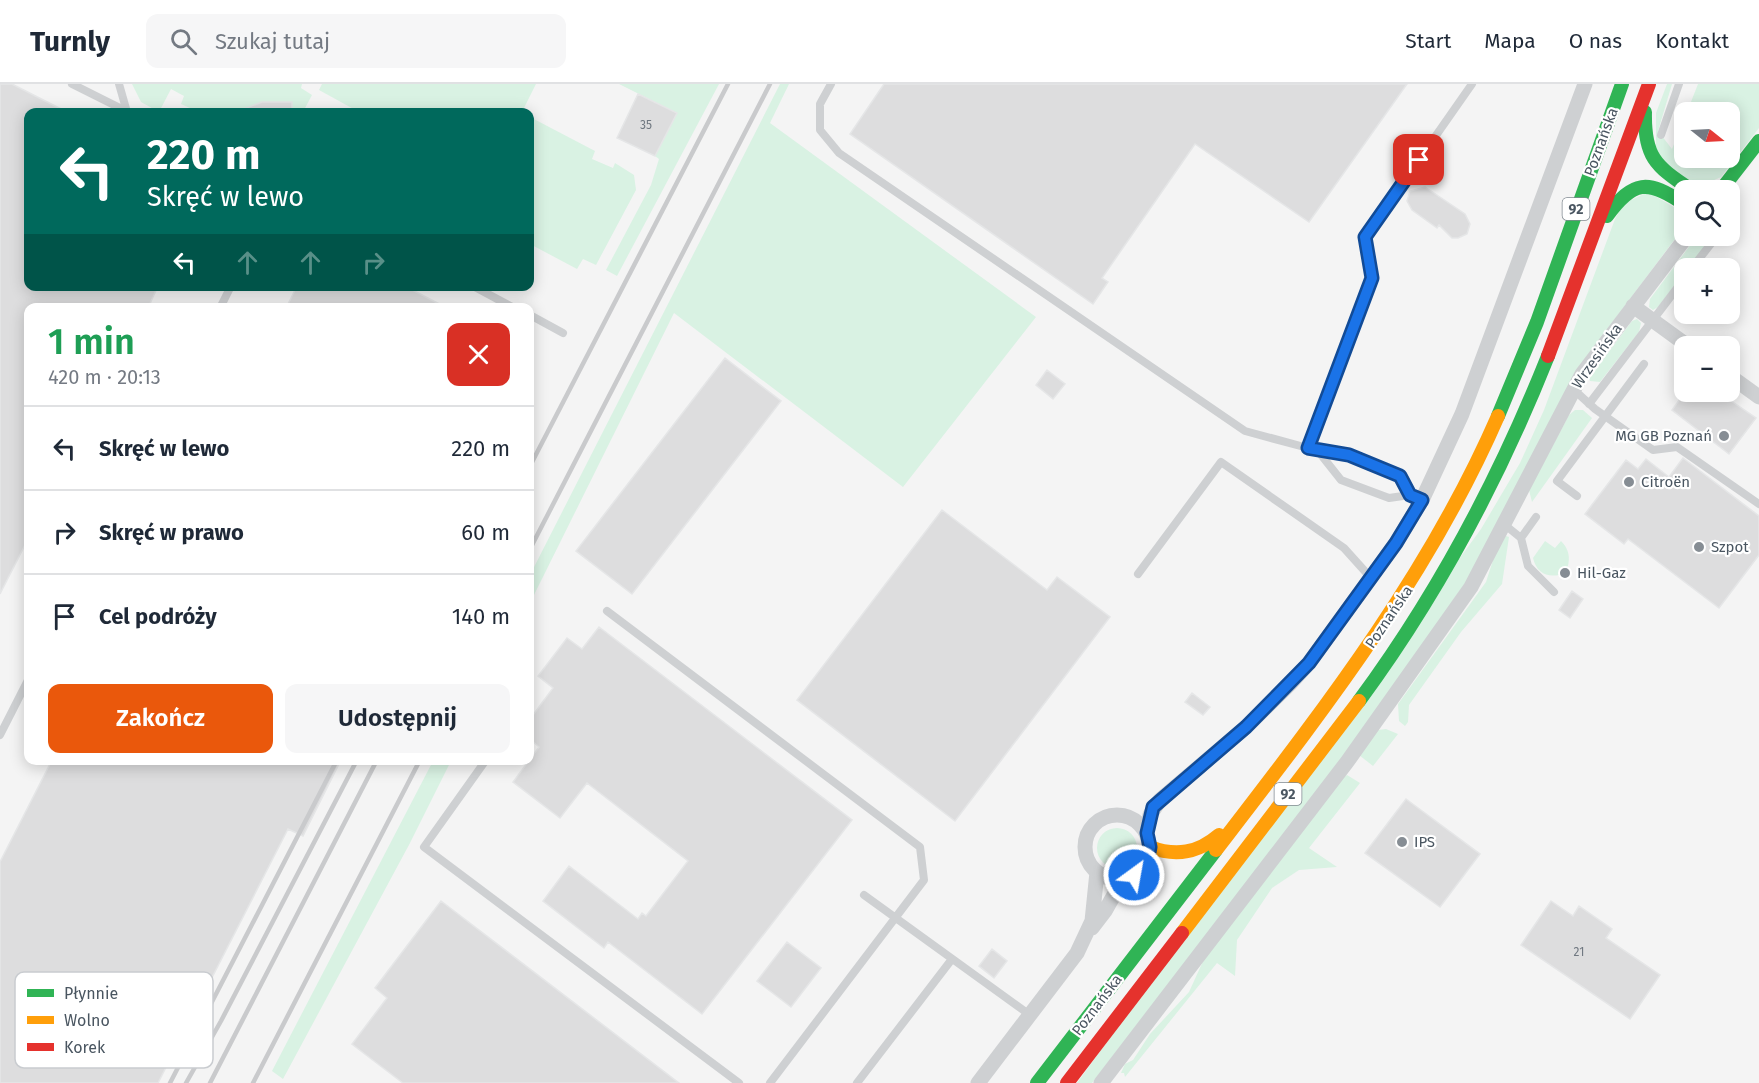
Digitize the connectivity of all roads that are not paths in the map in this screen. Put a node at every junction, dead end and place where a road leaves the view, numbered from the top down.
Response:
1 (72, 84) edge
2 (118, 84) edge
3 (831, 84) edge
4 (1472, 84) edge
5 (1585, 84) edge
6 (1622, 84) edge
7 (1679, 84) edge
8 (1647, 87) edge
9 (120, 108) edge
10 (127, 108) edge
11 (1660, 135) dead end
12 (1759, 141) edge
13 (1677, 180) edge
14 (1729, 180) edge
15 (1674, 197) edge
16 (1592, 238) junction
17 (1679, 246) edge
18 (1709, 246) edge
19 (1700, 258) edge
20 (482, 291) edge
21 (1674, 293) edge
22 (504, 303) edge
23 (1633, 306) junction
24 (534, 317) edge
25 (1653, 322) junction
26 (564, 333) dead end
27 (1674, 336) edge
28 (1644, 363) dead end
29 (1740, 383) edge
30 (1573, 389) junction
31 (1759, 396) edge
32 (1589, 404) junction
33 (1605, 416) junction
34 (1308, 448) junction
35 (1318, 451) junction
36 (1577, 496) dead end
37 (1416, 497) junction
38 (1759, 504) edge
39 (1536, 517) dead end
40 (1505, 525) junction
41 (1521, 538) junction
42 (1138, 574) dead end
43 (1371, 578) junction
44 (1554, 592) dead end
45 (607, 611) dead end
46 (24, 688) edge
47 (0, 735) edge
48 (482, 765) edge
49 (1251, 803) junction
50 (1148, 840) junction
51 (1098, 872) junction
52 (1123, 879) junction
53 (864, 895) dead end
54 (895, 917) junction
55 (1088, 932) junction
56 (952, 959) junction
57 (1030, 1015) junction
58 (1106, 1081) edge
59 (739, 1083) edge
60 (770, 1083) edge
61 (857, 1083) edge
62 (978, 1083) edge
63 (1037, 1083) edge
64 (1067, 1083) edge

1 - 9 lane
2 - 10 lane
3 - 34 lane
4 - 34 lane
5 - 37 street
6 - 49 main road, Poznańska / 92
7 - 11 lane
8 - 13 main road
8 - 16 main road, Poznańska / 92
12 - 14 main road
15 - 16 main road
16 - 64 main road, Poznańska / 92
17 - 23 street, Wrzesińska
18 - 19 lane
20 - 22 lane
21 - 25 lane
23 - 25 street
23 - 30 street, Wrzesińska
24 - 26 lane
25 - 27 street
25 - 32 lane
28 - 33 lane
29 - 31 street
30 - 32 lane
30 - 40 street, Wrzesińska
32 - 33 lane
33 - 36 lane
33 - 38 lane
34 - 35 lane
35 - 37 lane
35 - 37 lane
37 - 43 street
39 - 41 lane
40 - 41 lane
40 - 58 street
41 - 44 lane
42 - 43 lane
43 - 50 street
45 - 54 lane
46 - 47 lane
48 - 59 lane
49 - 50 main road
49 - 63 main road, Poznańska / 92
50 - 51 street
50 - 52 street
51 - 52 street
51 - 55 street
52 - 55 street
53 - 54 lane
54 - 56 lane
54 - 60 lane
55 - 57 street
56 - 57 lane
56 - 61 lane
57 - 62 street

